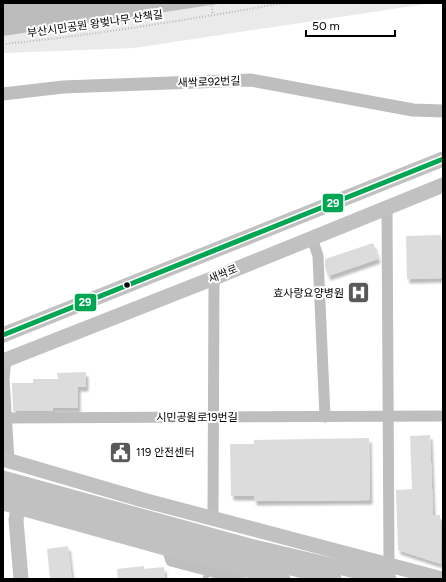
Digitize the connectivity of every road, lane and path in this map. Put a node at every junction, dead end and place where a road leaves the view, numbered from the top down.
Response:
1 (211, 3) edge
2 (284, 3) edge
3 (213, 15) junction
4 (3, 44) edge
5 (3, 94) edge
6 (413, 110) junction
7 (443, 111) edge
8 (443, 121) edge
9 (442, 159) edge
10 (443, 185) edge
11 (387, 208) junction
12 (312, 238) junction
13 (214, 278) junction
14 (3, 335) edge
15 (4, 360) edge
16 (325, 416) junction
17 (388, 416) junction
18 (443, 416) edge
19 (213, 417) junction
20 (7, 418) junction
21 (6, 459) edge
22 (3, 478) edge
23 (3, 490) edge
24 (3, 503) edge
25 (18, 507) junction
26 (213, 518) junction
27 (167, 548) junction
28 (389, 572) edge
29 (207, 575) edge
30 (21, 579) edge
31 (240, 579) edge
32 (283, 579) edge
33 (334, 579) edge
34 (442, 579) edge

1 - 3 path
2 - 3 path, 부산시민공원 왕벚나무 산책길
3 - 4 path, 부산시민공원 왕벚나무 산책길
5 - 6 street, 새싹로92번길
6 - 7 street, 새싹로92번길
6 - 8 street, 새싹로92번길
9 - 14 main road
10 - 11 main road, 새싹로
11 - 12 main road, 새싹로
11 - 17 street
12 - 13 main road, 새싹로
12 - 16 street
13 - 15 main road, 새싹로
13 - 19 street
15 - 20 street
16 - 17 street, 시민공원로19번길
16 - 19 street, 시민공원로19번길
17 - 18 street, 시민공원로19번길
17 - 28 street
19 - 20 street, 시민공원로19번길
19 - 26 street
20 - 21 street
21 - 26 main road
22 - 28 main road
23 - 33 main road
24 - 25 main road
25 - 27 main road
25 - 30 main road
26 - 28 main road
27 - 29 street
27 - 32 main road
28 - 34 main road
29 - 31 street

